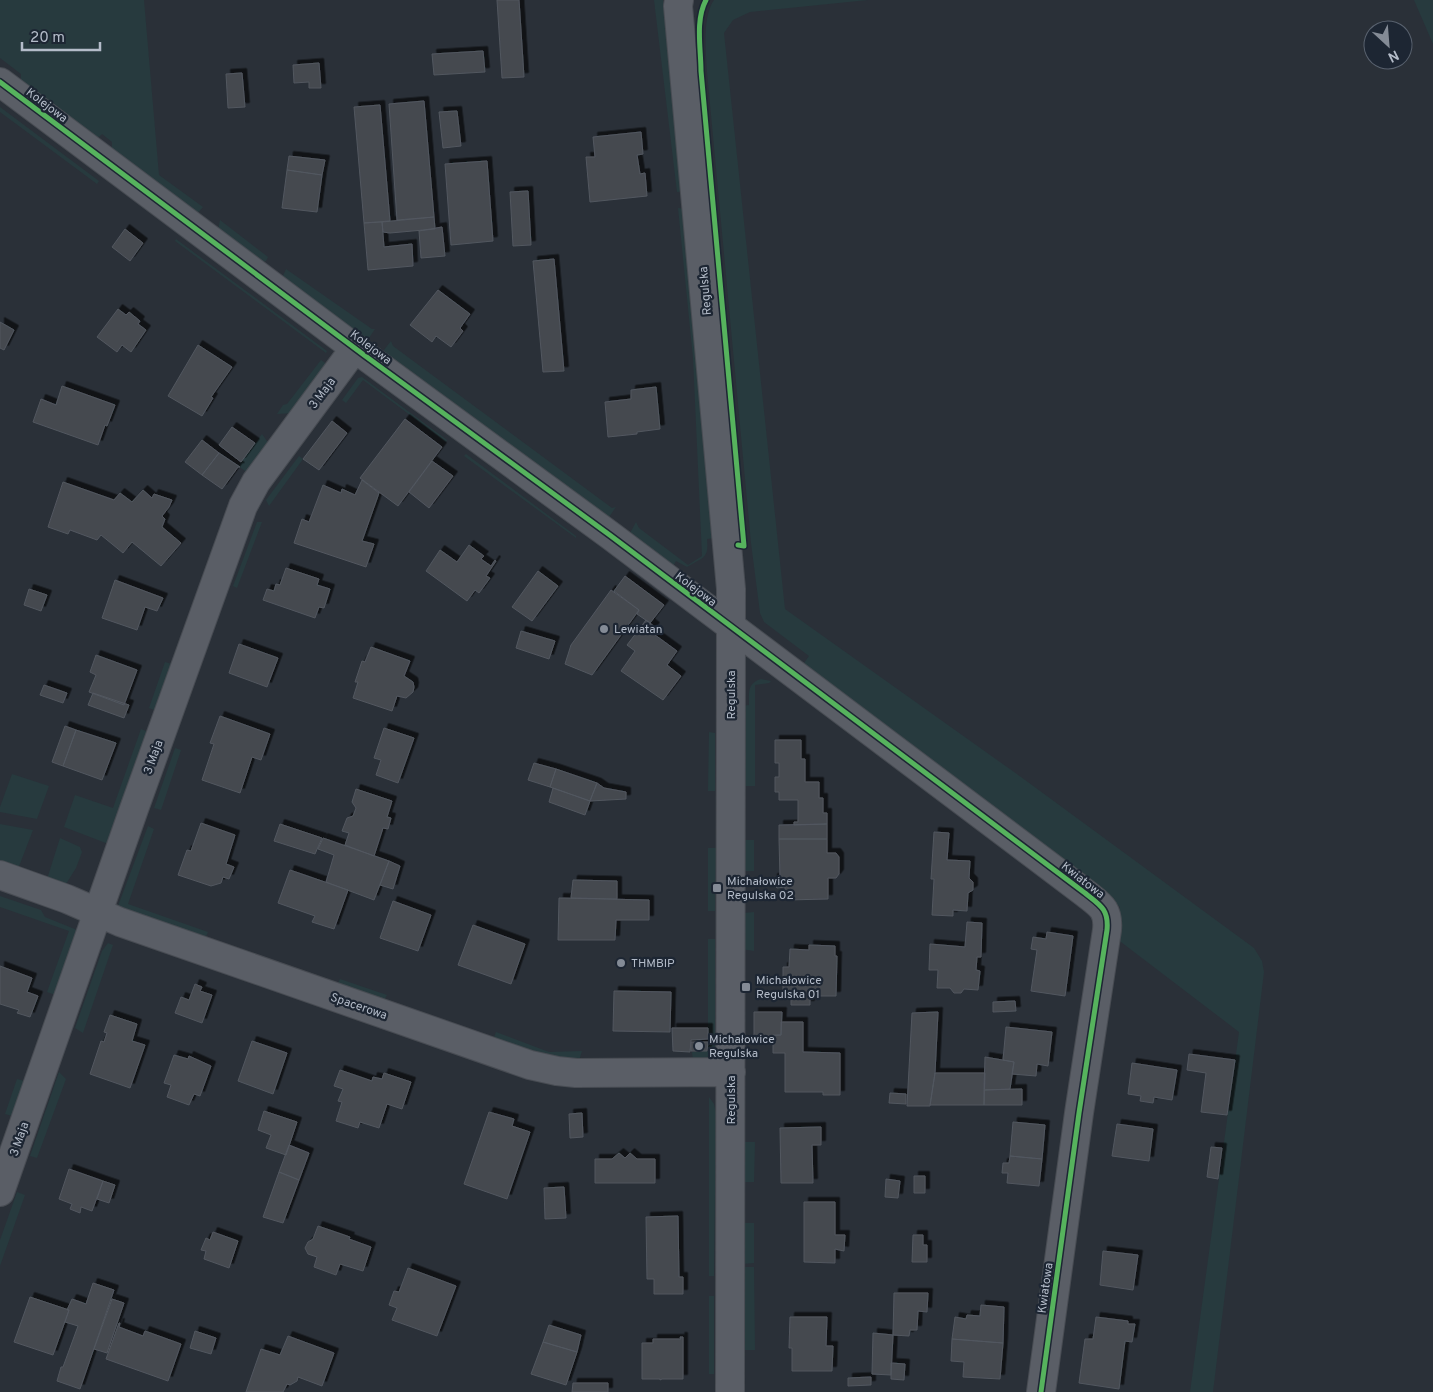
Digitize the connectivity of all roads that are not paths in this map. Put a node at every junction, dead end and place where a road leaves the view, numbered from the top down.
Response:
1 (680, 0) edge
2 (0, 82) edge
3 (356, 348) junction
4 (729, 562) junction
5 (682, 590) junction
6 (731, 627) junction
7 (0, 875) edge
8 (98, 912) junction
9 (731, 1072) junction
10 (0, 1192) edge
11 (730, 1392) edge
12 (1041, 1392) edge

1 - 4 street, Regulska
2 - 3 street, Kolejowa
3 - 5 street, Kolejowa
3 - 8 street, 3 Maja
4 - 5 street, Kolejowa
4 - 6 street, Regulska
5 - 6 street, Kolejowa
6 - 9 street, Regulska
6 - 12 street, Kwiatowa
7 - 8 street, Spacerowa
8 - 9 street, Spacerowa
8 - 10 street, 3 Maja
9 - 11 street, Regulska

